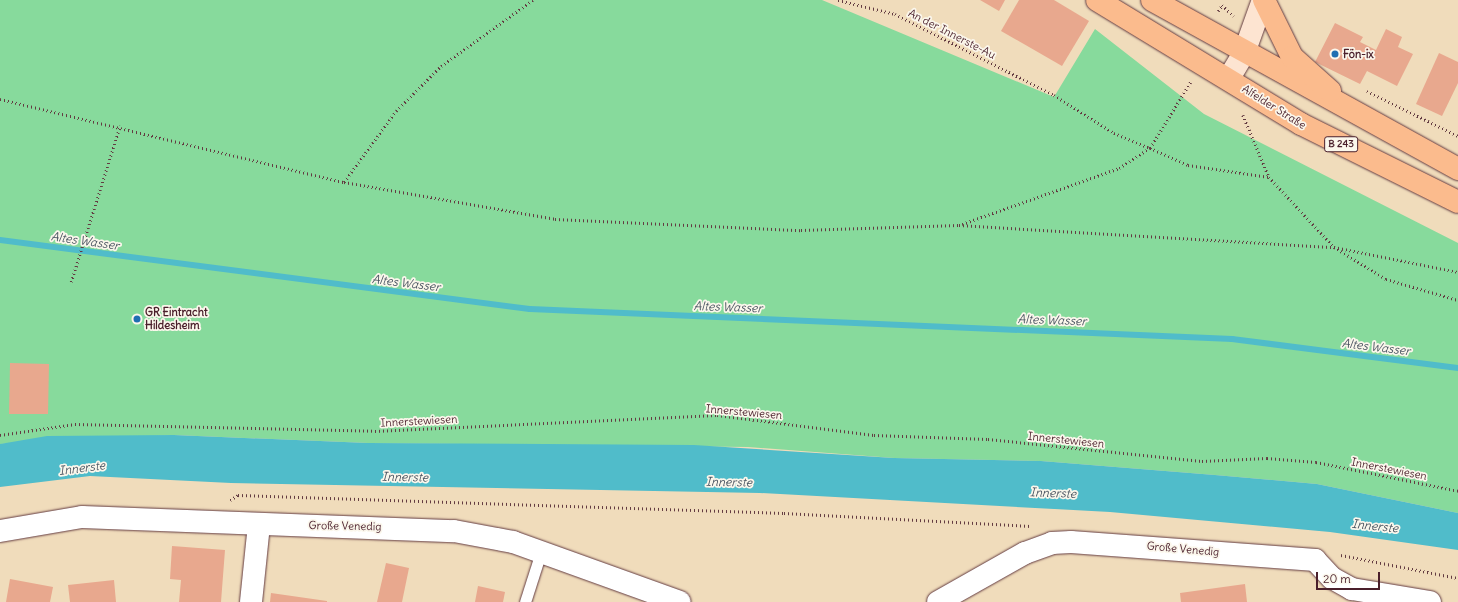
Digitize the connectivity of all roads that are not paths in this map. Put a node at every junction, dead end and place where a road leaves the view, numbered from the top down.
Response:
1 (1097, 0) edge
2 (1152, 0) edge
3 (1264, 0) edge
4 (1244, 53) junction
5 (1229, 78) junction
6 (1353, 112) junction
7 (1458, 169) edge
8 (1458, 202) edge
9 (259, 524) junction
10 (0, 531) edge
11 (541, 552) junction
12 (251, 602) edge
13 (525, 602) edge
14 (680, 602) edge
15 (938, 602) edge
16 (1430, 602) edge

1 - 5 main road, Alfelder Straße / B 243
2 - 4 main road
3 - 4 main road
3 - 6 main road
4 - 5 main road
4 - 6 main road
5 - 8 main road, Alfelder Straße / B 243
6 - 7 main road
9 - 10 street, Große Venedig
9 - 11 street, Große Venedig
9 - 12 street
11 - 13 lane
11 - 14 street, Große Venedig
15 - 16 street, Große Venedig

